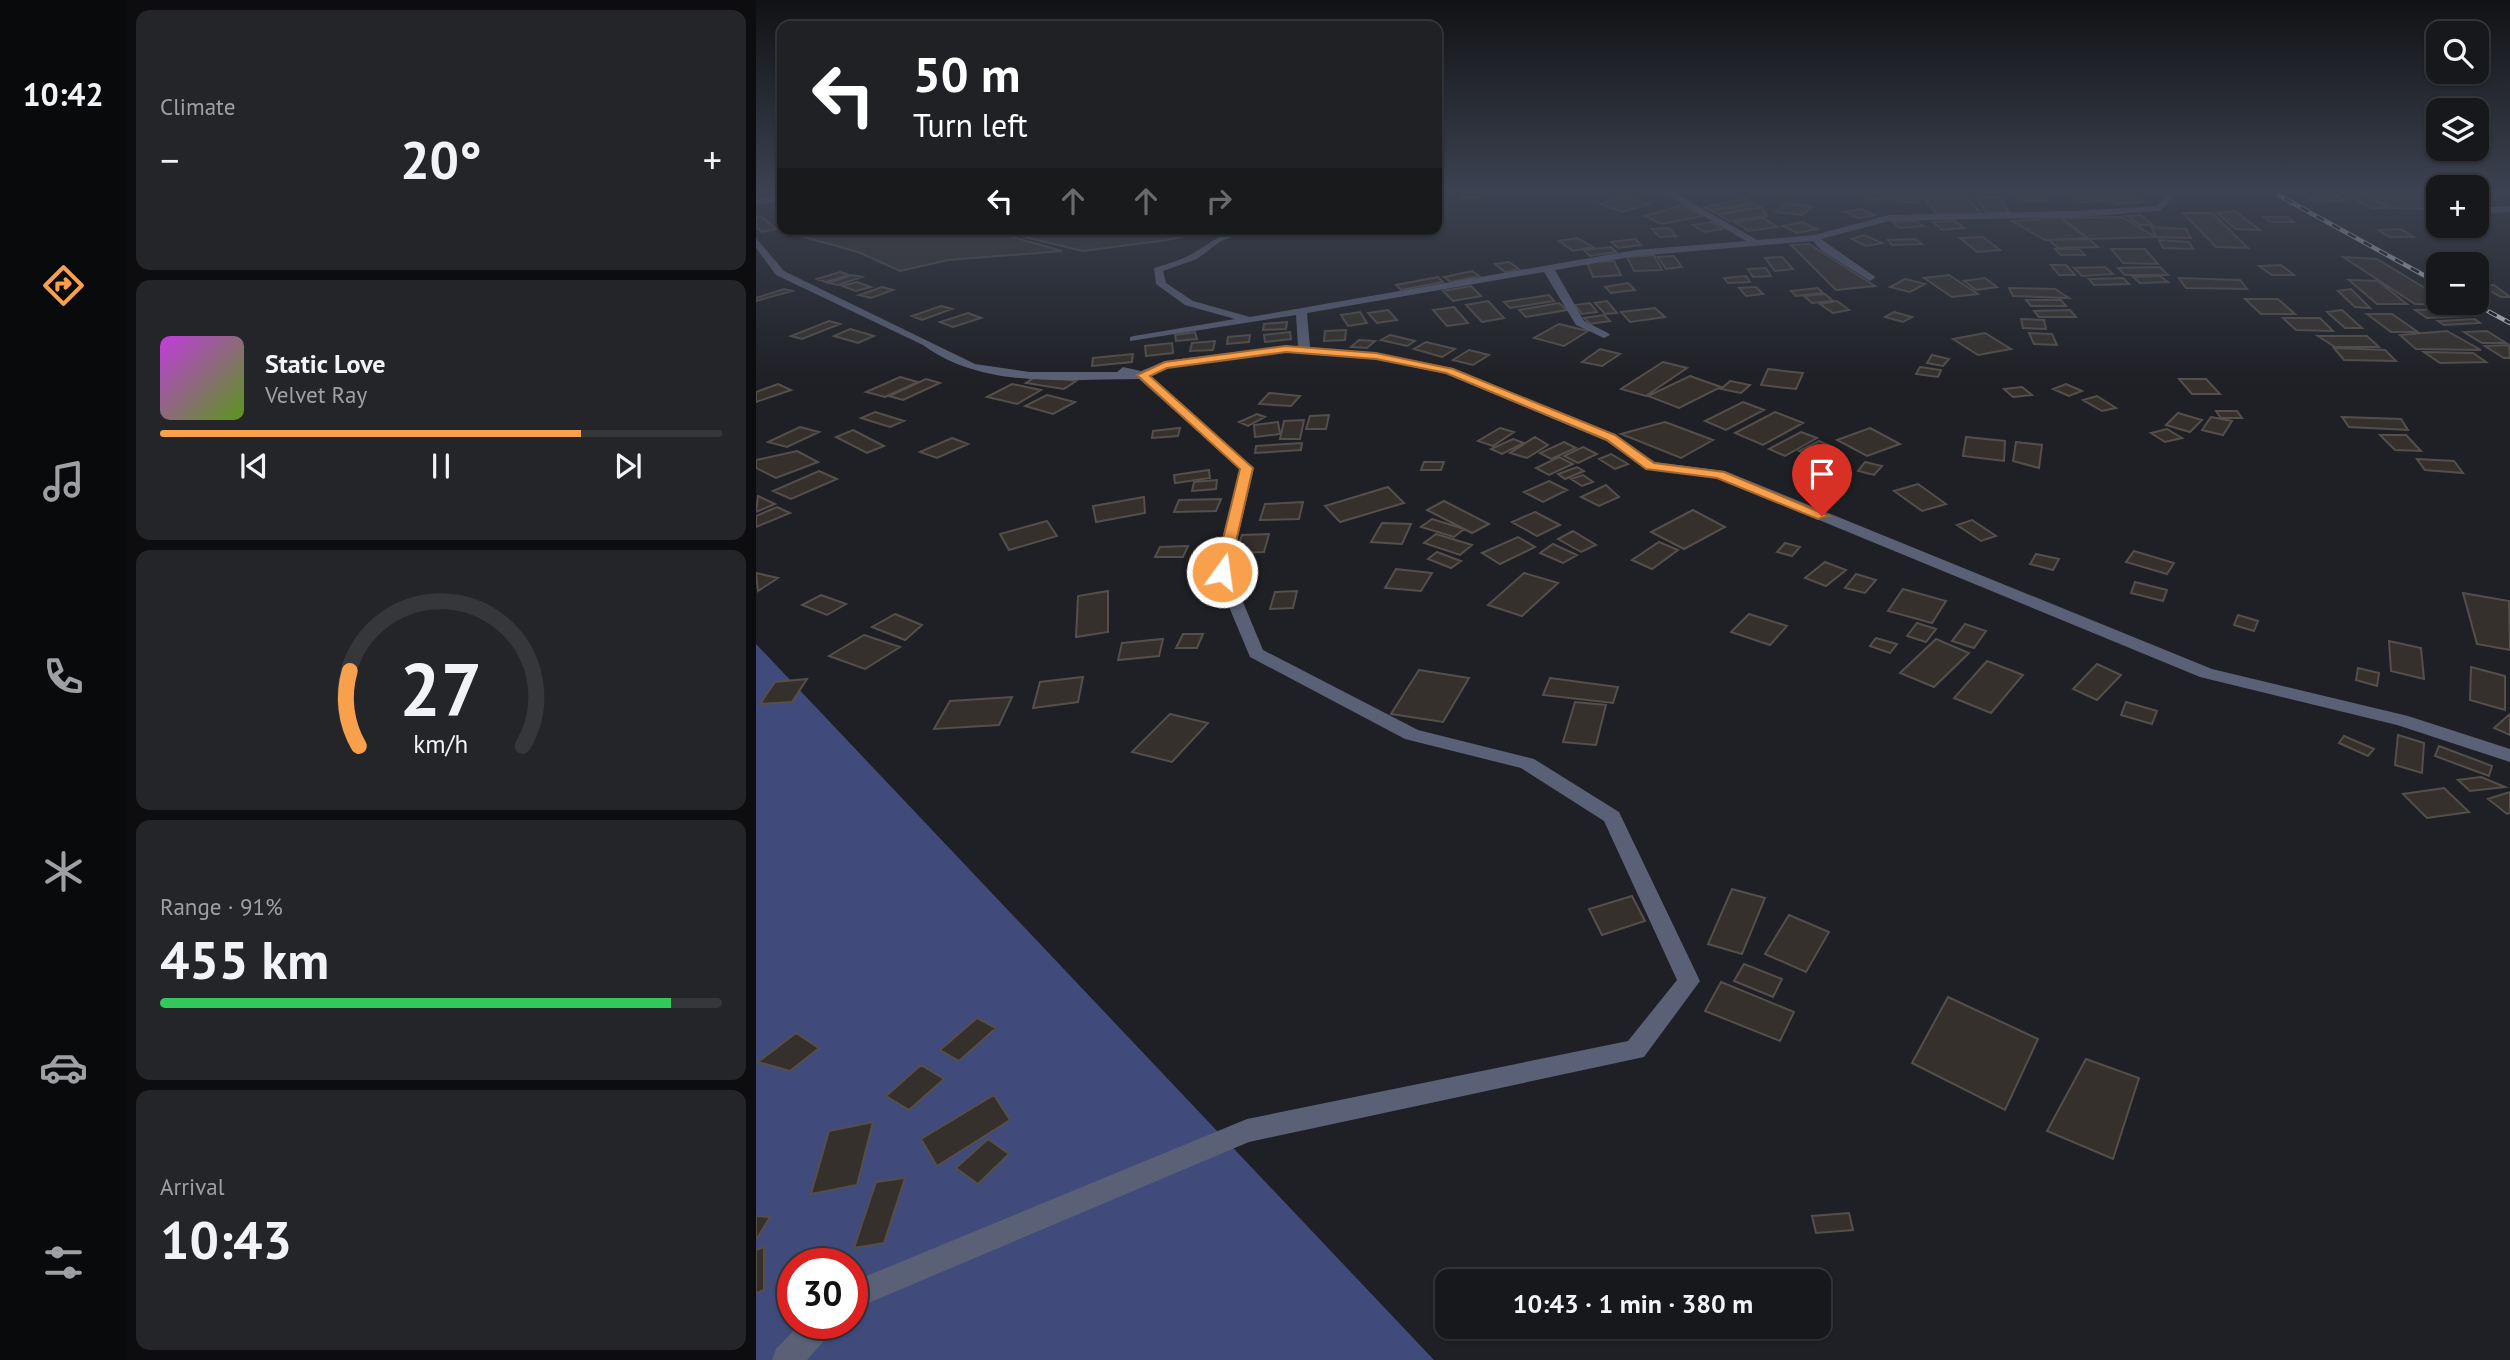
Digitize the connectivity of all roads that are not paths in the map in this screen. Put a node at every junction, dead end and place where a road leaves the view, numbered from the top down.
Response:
1 (765, 253) edge
2 (1199, 253) edge
3 (1633, 253) edge
4 (1832, 253) edge
5 (1546, 269) junction
6 (1870, 278) dead end
7 (1301, 312) junction
8 (1250, 320) junction
9 (1604, 335) dead end
10 (1134, 339) dead end
11 (1304, 351) junction
12 (1133, 373) junction
13 (2510, 756) edge
14 (868, 1289) edge
15 (806, 1339) edge
16 (787, 1360) edge

1 - 12 street
2 - 8 street
3 - 5 street
4 - 6 street
5 - 7 street
5 - 9 street
7 - 8 street
7 - 11 street
8 - 10 street
11 - 12 street
11 - 13 street
12 - 14 street
15 - 16 street

